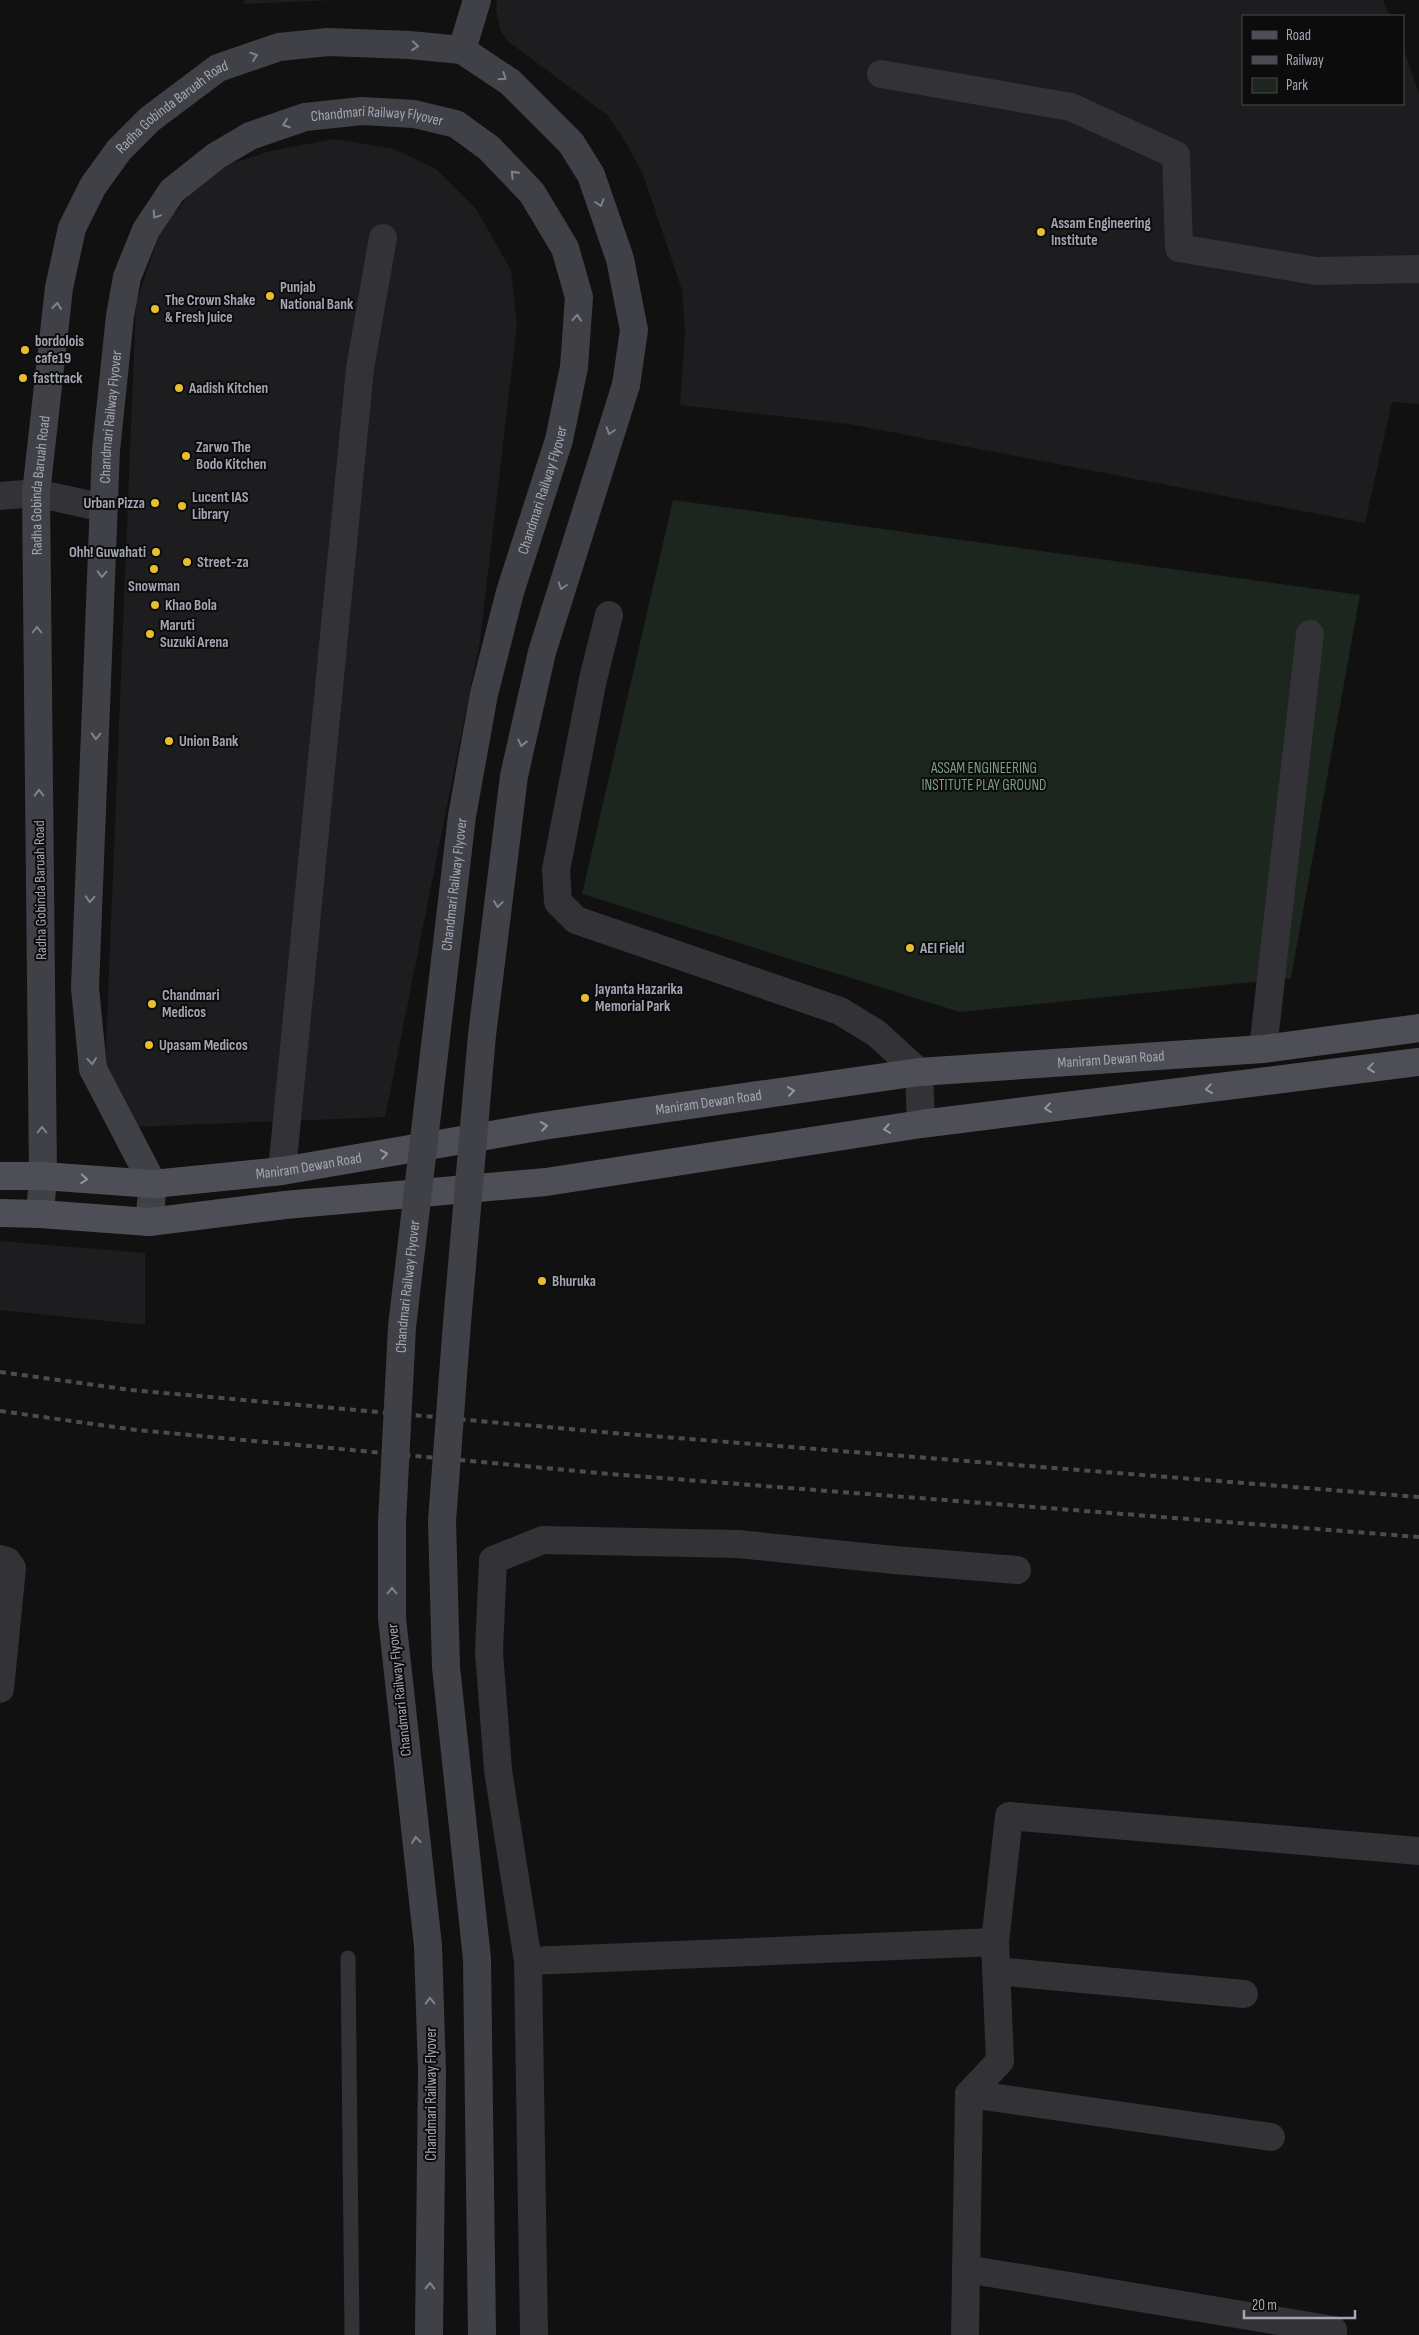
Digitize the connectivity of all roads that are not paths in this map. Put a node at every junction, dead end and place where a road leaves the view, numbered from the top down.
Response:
1 (477, 0) edge
2 (462, 50) junction
3 (881, 74) dead end
4 (383, 238) dead end
5 (1419, 269) edge
6 (36, 494) junction
7 (0, 496) edge
8 (104, 508) junction
9 (608, 615) dead end
10 (1310, 634) dead end
11 (1419, 1028) edge
12 (1263, 1049) junction
13 (1419, 1062) edge
14 (919, 1072) junction
15 (921, 1124) junction
16 (282, 1171) junction
17 (0, 1176) edge
18 (43, 1176) junction
19 (153, 1184) junction
20 (0, 1213) edge
21 (40, 1214) junction
22 (149, 1222) junction
23 (0, 1559) edge
24 (1016, 1570) dead end
25 (0, 1689) edge
26 (1419, 1851) edge
27 (995, 1942) junction
28 (348, 1958) dead end
29 (528, 1961) junction
30 (996, 1971) junction
31 (1244, 1994) dead end
32 (969, 2094) junction
33 (1271, 2137) dead end
34 (966, 2269) junction
35 (352, 2335) edge
36 (429, 2335) edge
37 (482, 2335) edge
38 (534, 2335) edge
39 (964, 2335) edge
40 (1333, 2335) edge

1 - 2 main road
6 -> 2 main road, Radha Gobinda Baruah Road
2 -> 37 main road, bridge
3 - 5 street
4 - 16 street
6 - 7 street
6 - 8 street
18 -> 6 main road, Radha Gobinda Baruah Road
8 -> 19 main road
36 -> 8 main road, Chandmari Railway Flyover, bridge
9 - 14 street
10 - 12 street
11 - 12 main road, Maniram Dewan Road
12 - 14 main road, Maniram Dewan Road
13 -> 15 main road
14 - 15 street
16 -> 14 main road, Maniram Dewan Road
15 -> 22 main road
16 - 19 main road, Maniram Dewan Road
17 - 18 main road, Maniram Dewan Road
18 -> 19 main road, Maniram Dewan Road
18 - 21 main road, Radha Gobinda Baruah Road
19 - 22 main road
20 - 21 main road
21 - 22 main road
23 - 25 street
24 - 29 street
26 - 27 street
27 - 29 street
27 - 30 street
28 - 35 lane
29 - 38 street
30 - 31 street
30 - 32 street
32 - 33 street
32 - 34 street
34 - 39 street
34 - 40 street

